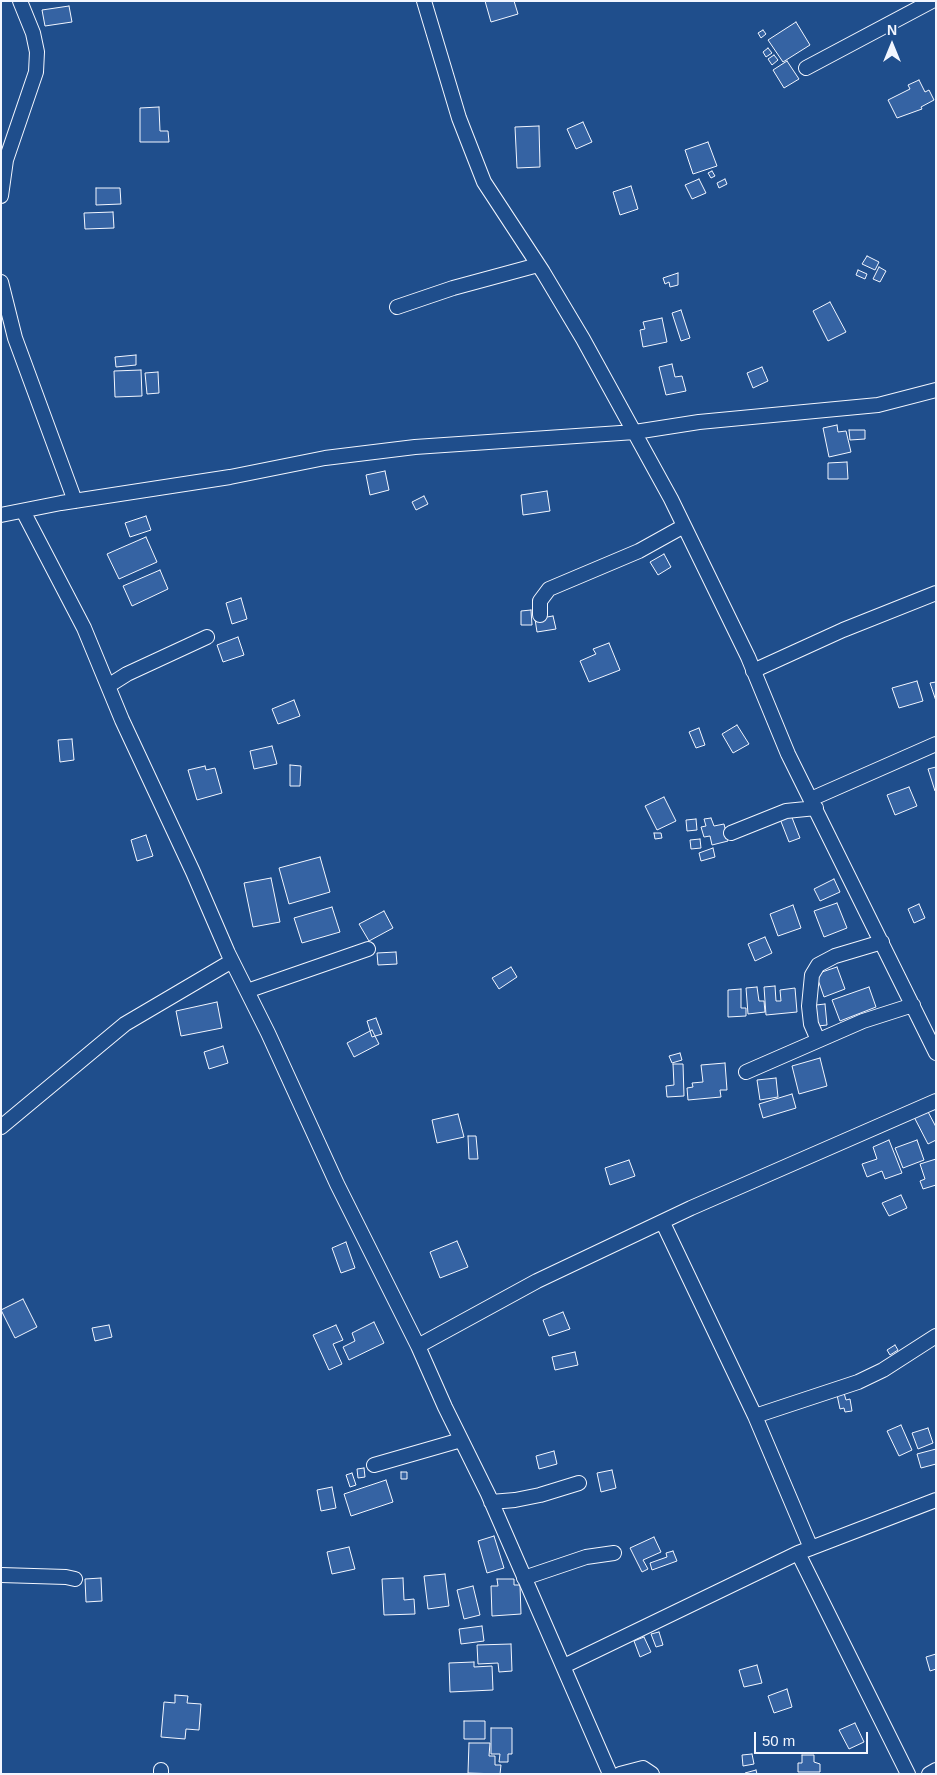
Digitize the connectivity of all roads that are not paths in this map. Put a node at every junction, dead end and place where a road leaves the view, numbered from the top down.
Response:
1 (20, 1) edge
2 (424, 1) edge
3 (932, 1) edge
4 (806, 68) dead end
5 (1, 196) edge
6 (538, 265) junction
7 (1, 282) edge
8 (397, 307) dead end
9 (936, 390) edge
10 (635, 432) junction
11 (75, 500) junction
12 (23, 511) junction
13 (1, 515) edge
14 (684, 526) junction
15 (936, 593) edge
16 (540, 615) dead end
17 (207, 637) dead end
18 (754, 671) junction
19 (108, 686) junction
20 (936, 744) edge
21 (813, 804) junction
22 (731, 833) dead end
23 (882, 942) junction
24 (368, 949) dead end
25 (232, 961) junction
26 (247, 991) junction
27 (913, 1005) junction
28 (818, 1040) junction
29 (936, 1053) edge
30 (746, 1072) dead end
31 (936, 1101) edge
32 (1, 1127) edge
33 (663, 1223) junction
34 (936, 1336) edge
35 (418, 1346) junction
36 (755, 1416) junction
37 (461, 1440) junction
38 (374, 1465) dead end
39 (579, 1483) dead end
40 (936, 1500) edge
41 (491, 1502) junction
42 (804, 1551) junction
43 (614, 1553) dead end
44 (1, 1575) edge
45 (524, 1578) junction
46 (75, 1579) dead end
47 (564, 1666) junction
48 (936, 1770) edge
49 (610, 1774) edge
50 (620, 1774) edge
51 (652, 1774) edge
52 (908, 1774) edge
53 (929, 1774) edge

1 - 5 street
2 - 6 street
3 - 4 street
6 - 8 street
6 - 10 street
7 - 11 street
9 - 10 street
10 - 11 street
10 - 14 street
11 - 12 street
12 - 13 street
12 - 19 street
14 - 16 street
14 - 18 street
15 - 18 street
17 - 19 street
18 - 21 street
19 - 25 street
20 - 21 street
21 - 22 street
21 - 23 street
23 - 27 street
23 - 28 street
24 - 26 street
25 - 26 street
25 - 32 street
26 - 35 street
27 - 28 street
27 - 29 street
28 - 30 street
31 - 33 street
33 - 35 street
33 - 36 street
34 - 36 street
35 - 37 street
36 - 42 street
37 - 38 street
37 - 41 street
39 - 41 street
40 - 42 street
41 - 45 street
42 - 47 street
42 - 52 street
43 - 45 street
44 - 46 street
45 - 47 street
47 - 49 street
48 - 53 street
50 - 51 street

